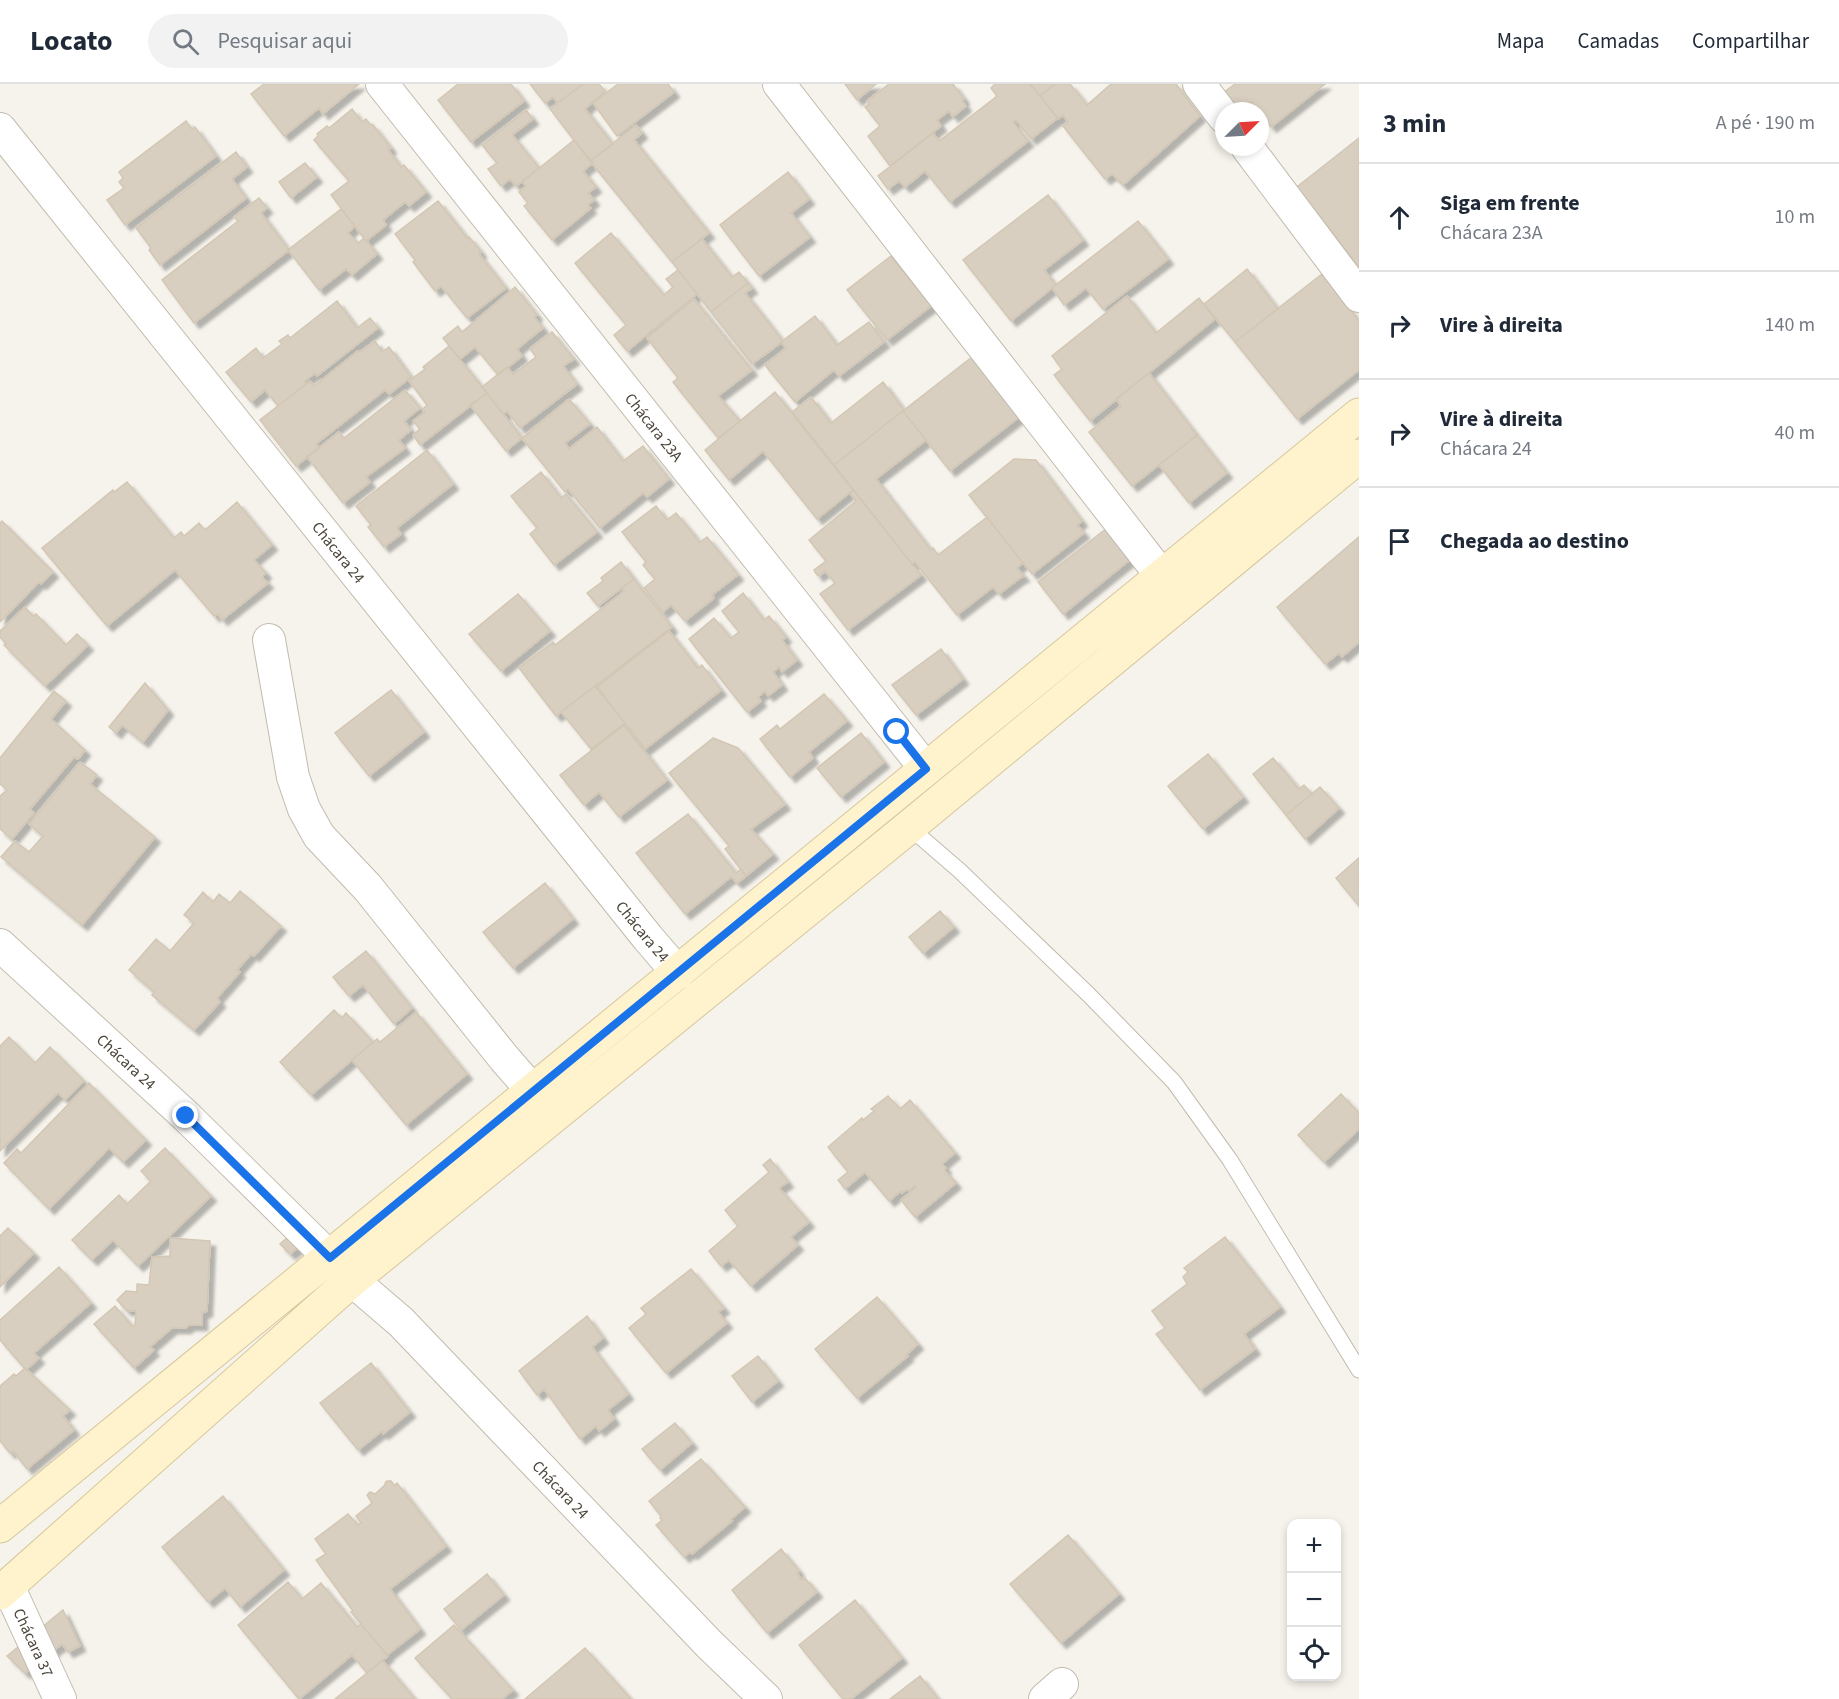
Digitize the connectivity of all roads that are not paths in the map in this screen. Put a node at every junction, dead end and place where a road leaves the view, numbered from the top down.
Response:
1 (382, 84) edge
2 (779, 84) edge
3 (1199, 84) edge
4 (1215, 105) edge
5 (0, 129) edge
6 (1254, 156) edge
7 (1359, 296) edge
8 (1359, 415) edge
9 (1359, 456) edge
10 (1161, 575) junction
11 (269, 640) dead end
12 (926, 769) junction
13 (909, 826) junction
14 (0, 945) edge
15 (678, 973) junction
16 (534, 1091) junction
17 (554, 1116) junction
18 (330, 1258) junction
19 (352, 1280) junction
20 (1359, 1370) edge
21 (0, 1526) edge
22 (4, 1589) edge
23 (60, 1699) edge
24 (766, 1699) edge

1 - 12 street, Chácara 23A
2 - 10 street
3 - 4 street
5 - 15 street, Chácara 24
6 - 7 street
8 - 10 street
9 - 13 street
10 - 12 street
11 - 16 street
12 - 15 street
13 - 17 street
13 - 20 lane
14 - 18 street, Chácara 24
15 - 16 street
16 - 17 street
16 - 18 street
17 - 19 street
18 - 21 street
19 - 22 street
19 - 24 street, Chácara 24
22 - 23 street, Chácara 37

